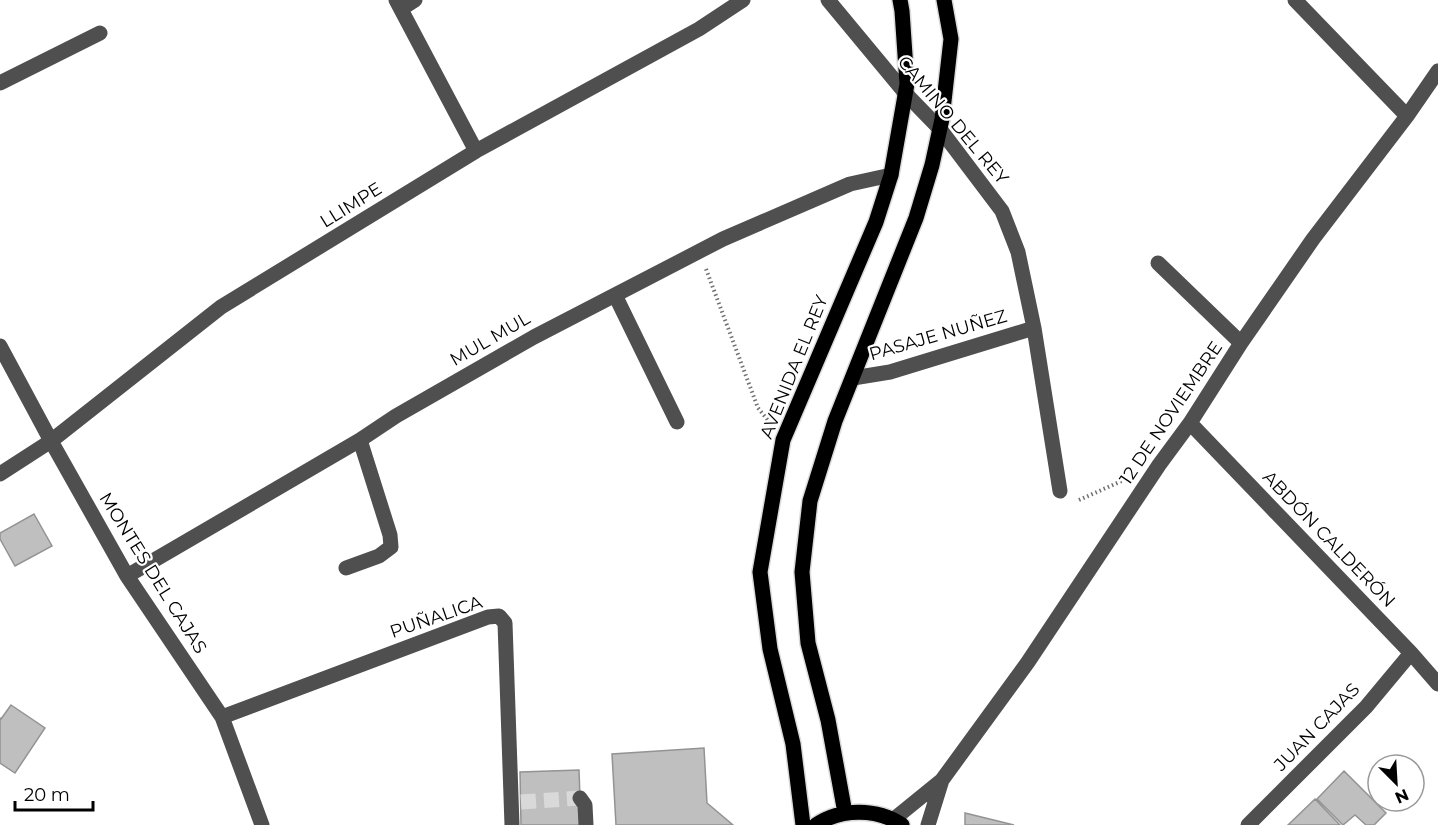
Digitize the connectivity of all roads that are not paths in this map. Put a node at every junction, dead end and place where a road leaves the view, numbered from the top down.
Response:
1 (415, 0) edge
2 (743, 0) edge
3 (828, 0) edge
4 (900, 0) edge
5 (944, 0) edge
6 (1295, 0) edge
7 (399, 5) edge
8 (100, 33) dead end
9 (1438, 71) edge
10 (0, 82) edge
11 (906, 93) junction
12 (1407, 116) junction
13 (940, 129) junction
14 (476, 151) junction
15 (891, 175) junction
16 (1158, 263) dead end
17 (615, 295) junction
18 (1034, 328) junction
19 (1241, 343) junction
20 (0, 346) edge
21 (853, 378) junction
22 (677, 422) dead end
23 (1190, 423) junction
24 (360, 440) junction
25 (51, 441) junction
26 (0, 474) edge
27 (1060, 491) road end
28 (346, 568) dead end
29 (127, 576) junction
30 (1411, 653) junction
31 (1438, 684) edge
32 (222, 717) junction
33 (942, 780) junction
34 (580, 798) dead end
35 (845, 813) junction
36 (898, 822) edge
37 (262, 825) edge
38 (512, 825) edge
39 (586, 825) edge
40 (803, 825) edge
41 (816, 825) edge
42 (928, 825) edge
43 (1248, 825) edge

1 - 7 street
2 - 14 street, LLIMPE
3 - 11 street, CAMINO DEL REY
4 - 11 main road, AVENIDA EL REY
5 - 13 main road
6 - 12 street
7 - 14 street
8 - 10 street
9 - 12 street, 12 DE NOVIEMBRE
11 - 13 street, CAMINO DEL REY
11 - 15 main road, AVENIDA EL REY
12 - 19 street, 12 DE NOVIEMBRE
13 - 18 street, CAMINO DEL REY
13 - 21 main road
14 - 25 street, LLIMPE
15 - 17 street, MUL MUL
15 - 40 main road, AVENIDA EL REY
16 - 19 street
17 - 22 street
17 - 24 street, MUL MUL
18 - 21 street, PASAJE NUÑEZ
18 - 27 street, CAMINO DEL REY
19 - 23 street, 12 DE NOVIEMBRE
20 - 25 street, MONTES DEL CAJAS
21 - 35 main road
23 - 30 street, ABDÓN CALDERÓN
23 - 33 street, 12 DE NOVIEMBRE
24 - 28 street
24 - 29 street, MUL MUL
25 - 26 street, LLIMPE
25 - 29 street, MONTES DEL CAJAS
29 - 32 street, MONTES DEL CAJAS
30 - 31 street, ABDÓN CALDERÓN
30 - 43 street, JUAN CAJAS
32 - 37 street, MONTES DEL CAJAS
32 - 38 street, PUÑALICA
33 - 36 street, 12 DE NOVIEMBRE
33 - 42 street, 12 DE NOVIEMBRE
34 - 39 street
35 - 36 main road
35 - 41 main road

